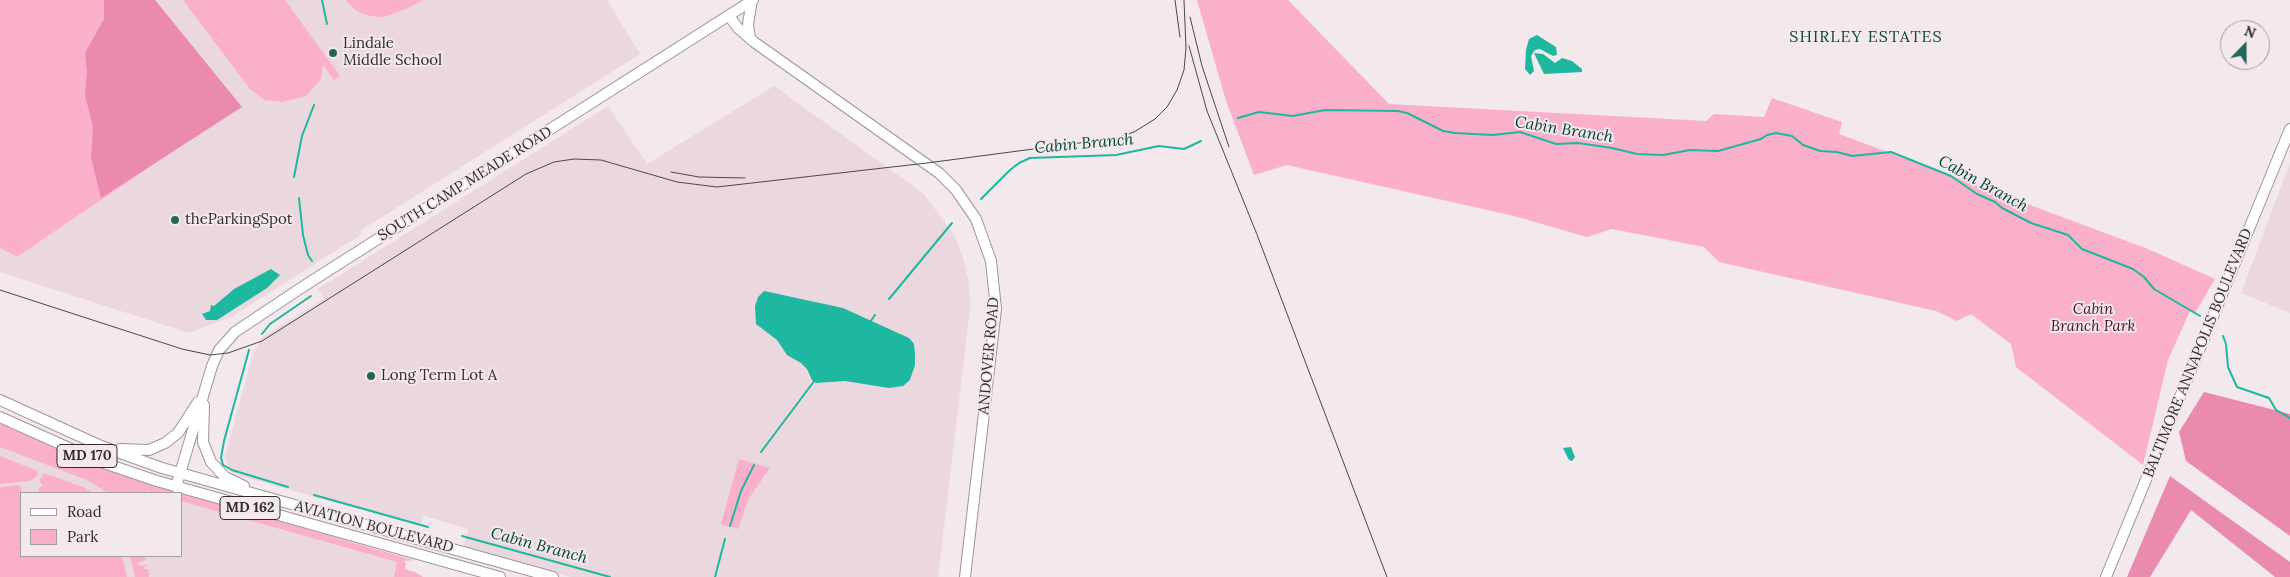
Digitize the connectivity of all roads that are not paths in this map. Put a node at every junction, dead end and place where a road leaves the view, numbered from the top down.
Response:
1 (753, 0) edge
2 (729, 16) junction
3 (750, 39) junction
4 (2290, 129) edge
5 (204, 392) junction
6 (0, 400) edge
7 (0, 417) edge
8 (101, 446) junction
9 (180, 474) junction
10 (176, 487) junction
11 (280, 501) junction
12 (500, 577) edge
13 (553, 577) edge
14 (965, 577) edge
15 (2106, 577) edge

1 - 2 main road, SOUTH CAMP MEADE ROAD / MD 170
1 - 3 main road
2 - 3 main road, ANDOVER ROAD
2 - 5 main road, SOUTH CAMP MEADE ROAD / MD 170
3 - 14 main road, ANDOVER ROAD
4 - 15 main road, BALTIMORE ANNAPOLIS BOULEVARD
5 - 8 main road, MD 170
5 - 9 main road, MD 170
5 - 11 main road
6 - 8 main road, AVIATION BOULEVARD / MD 170
7 - 10 main road, AVIATION BOULEVARD / MD 170
8 - 9 main road, AVIATION BOULEVARD / MD 162
9 - 10 main road, MD 170
9 - 11 main road, AVIATION BOULEVARD / MD 162
10 - 12 main road, AVIATION BOULEVARD / MD 162
11 - 13 main road, AVIATION BOULEVARD / MD 162

